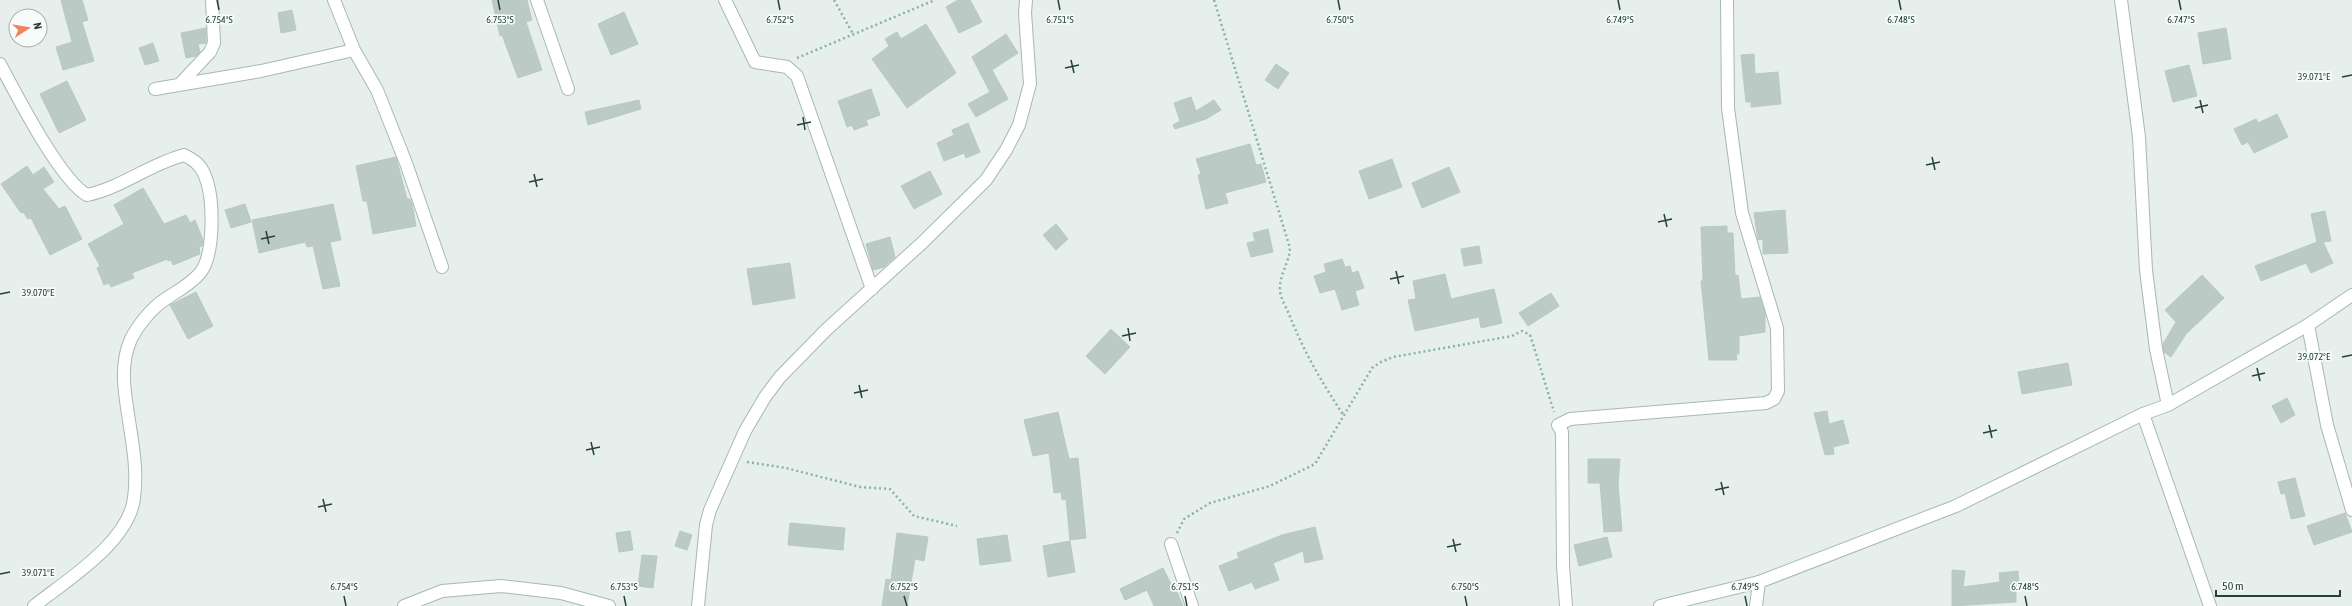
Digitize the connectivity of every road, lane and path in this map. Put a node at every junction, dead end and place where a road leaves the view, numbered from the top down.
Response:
1 (212, 0) edge
2 (334, 0) edge
3 (537, 0) edge
4 (725, 0) edge
5 (834, 0) edge
6 (935, 0) edge
7 (1026, 0) edge
8 (1214, 0) edge
9 (1727, 0) edge
10 (2121, 0) edge
11 (853, 34) junction
12 (354, 50) junction
13 (0, 64) edge
14 (780, 65) junction
15 (180, 84) junction
16 (156, 89) dead end
17 (568, 89) dead end
18 (442, 267) dead end
19 (872, 289) junction
20 (2352, 295) edge
21 (2308, 325) junction
22 (2168, 405) junction
23 (2144, 414) junction
24 (1344, 416) junction
25 (1558, 425) junction
26 (731, 459) junction
27 (2352, 510) edge
28 (957, 526) dead end
29 (1171, 544) joint
30 (1759, 582) junction
31 (37, 605) edge
32 (404, 606) edge
33 (609, 606) edge
34 (698, 606) edge
35 (1192, 606) edge
36 (1566, 606) edge
37 (1660, 606) edge
38 (1756, 606) edge
39 (2210, 606) edge

1 - 15 street
2 - 12 street
3 - 17 street
4 - 14 street
5 - 11 path
6 - 11 path
7 - 19 street
8 - 24 path
9 - 25 street
10 - 22 street
11 - 14 path
12 - 15 street
12 - 18 street
13 - 31 street
14 - 19 street
15 - 16 street
19 - 26 street
20 - 21 street
21 - 22 street
21 - 27 street
22 - 23 street
23 - 30 street
23 - 39 street
24 - 25 path
24 - 29 path
25 - 36 street
26 - 28 path
26 - 34 street
29 - 35 street
30 - 37 street
30 - 38 street
32 - 33 street

